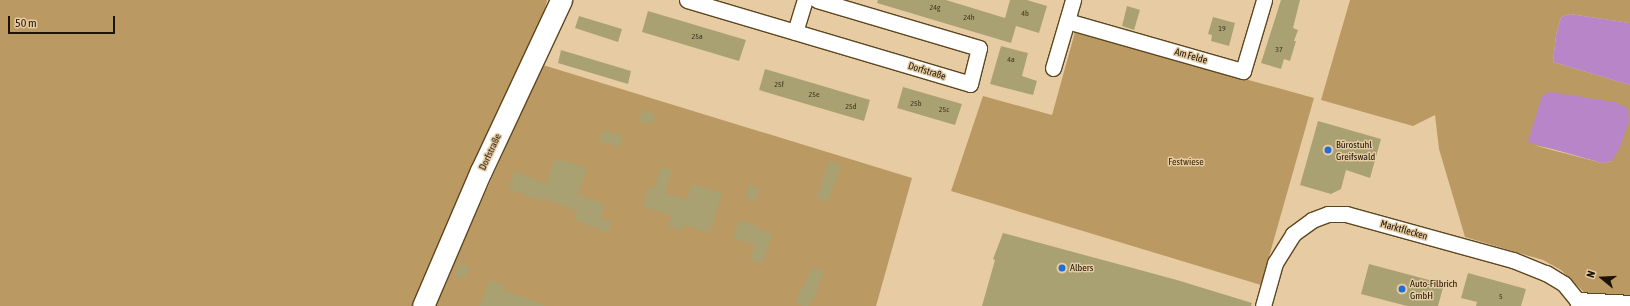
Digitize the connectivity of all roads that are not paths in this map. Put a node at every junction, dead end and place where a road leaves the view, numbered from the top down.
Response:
1 (561, 0) edge
2 (687, 0) edge
3 (805, 0) edge
4 (817, 0) edge
5 (1073, 0) edge
6 (1264, 0) edge
7 (1067, 21) junction
8 (795, 32) junction
9 (1053, 68) dead end
10 (1578, 303) edge
11 (1626, 303) edge
12 (423, 306) edge
13 (1263, 306) edge

1 - 12 street, Dorfstraße
2 - 8 street, Dorfstraße
3 - 8 street
4 - 8 street, Dorfstraße
5 - 7 street
6 - 7 street, Am Felde
7 - 9 street
10 - 11 street
10 - 13 street, Marktflecken

